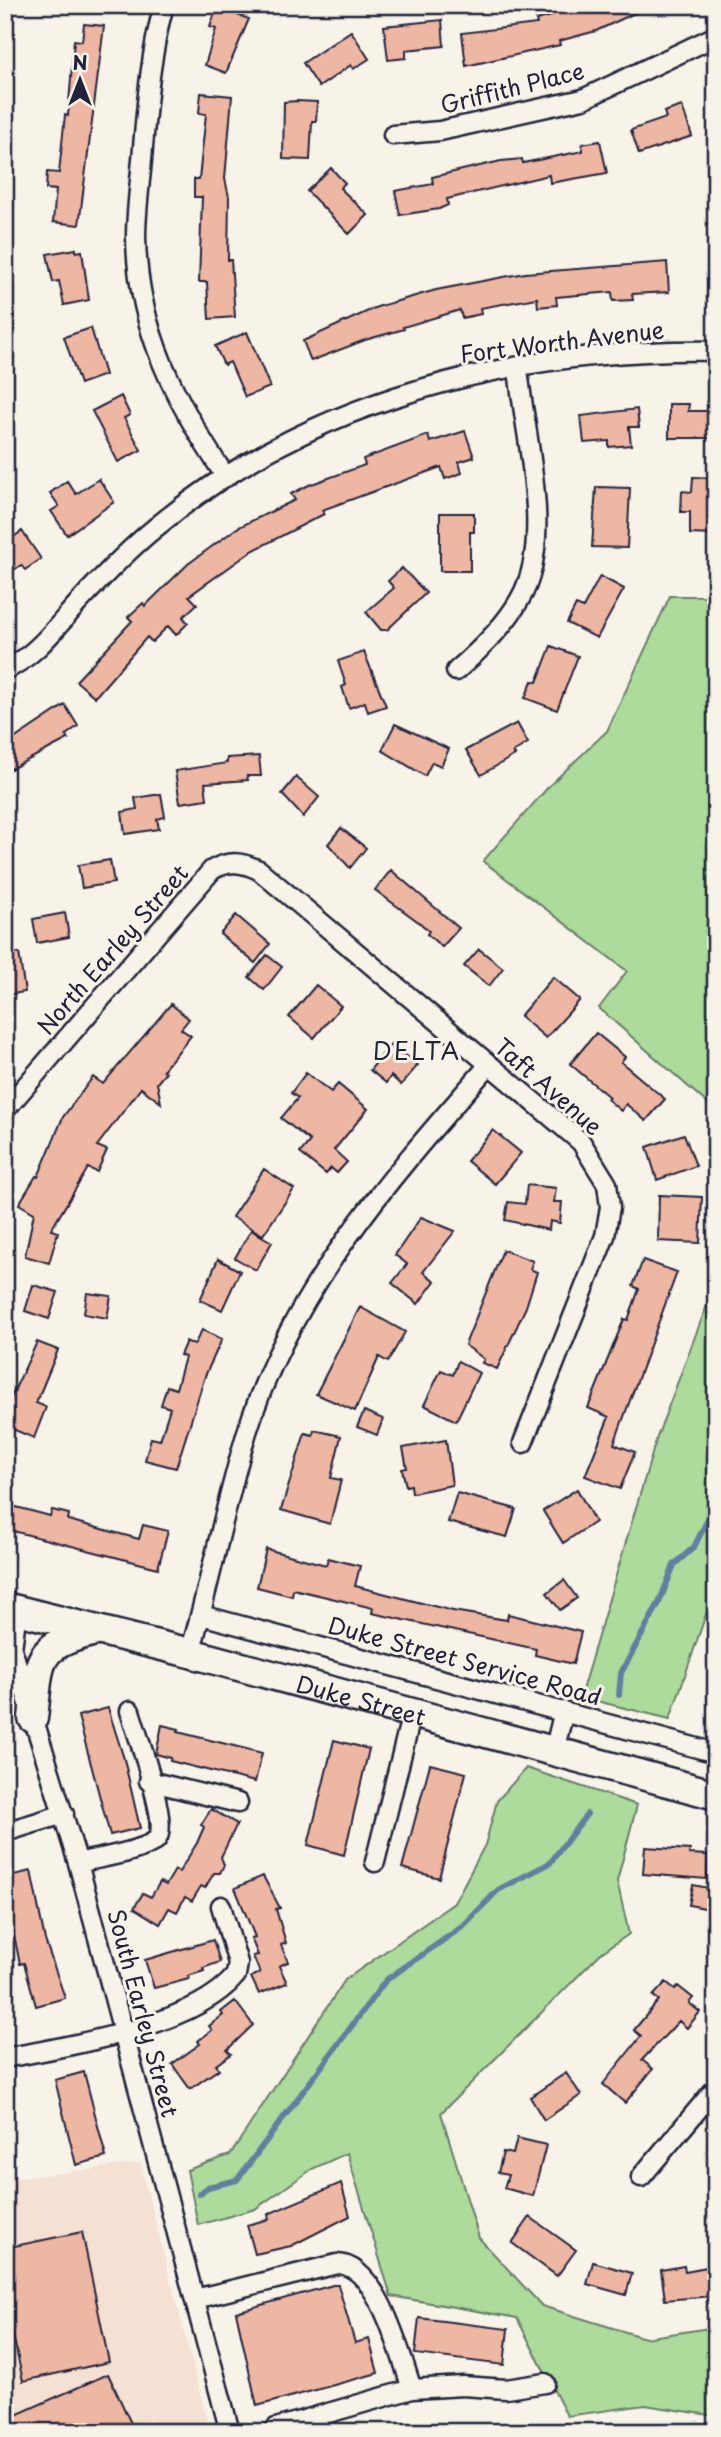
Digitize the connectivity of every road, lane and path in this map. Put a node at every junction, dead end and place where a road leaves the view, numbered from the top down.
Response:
1 (164, 5) edge
2 (716, 36) edge
3 (393, 135) dead end
4 (716, 351) edge
5 (518, 368) junction
6 (226, 477) junction
7 (5, 670) edge
8 (456, 671) dead end
9 (236, 862) joint
10 (488, 1066) junction
11 (5, 1110) edge
12 (523, 1443) dead end
13 (11, 1608) edge
14 (201, 1615) junction
15 (98, 1630) junction
16 (8, 1648) edge
17 (190, 1653) junction
18 (130, 1711) dead end
19 (564, 1712) junction
20 (412, 1713) junction
21 (33, 1718) junction
22 (554, 1751) junction
23 (716, 1753) edge
24 (149, 1781) junction
25 (716, 1795) edge
26 (238, 1803) dead end
27 (64, 1814) junction
28 (5, 1832) edge
29 (375, 1862) dead end
30 (78, 1863) junction
31 (221, 1906) dead end
32 (123, 2032) junction
33 (5, 2057) edge
34 (716, 2088) edge
35 (641, 2177) dead end
36 (195, 2299) junction
37 (545, 2383) dead end
38 (412, 2389) junction
39 (276, 2428) dead end
40 (230, 2432) edge

1 - 6 street
2 - 3 street, Griffith Place
4 - 5 street, Fort Worth Avenue
5 - 6 street, Fort Worth Avenue
5 - 8 street
6 - 7 street, Fort Worth Avenue
9 - 10 street, Taft Avenue
9 - 11 street, North Earley Street
10 - 12 street, Taft Avenue
10 - 14 street
13 - 15 main road, Duke Street
13 - 16 street, South Earley Street
14 - 17 street
14 - 19 street, Duke Street Service Road
15 - 17 main road, Duke Street
15 - 21 main road
16 - 21 street, South Earley Street
17 - 20 main road, Duke Street
18 - 24 street
19 - 22 street
19 - 23 street, Duke Street Service Road
20 - 22 main road, Duke Street
20 - 29 street
21 - 27 street, South Earley Street
22 - 25 main road, Duke Street
24 - 26 street
24 - 30 street
27 - 28 street
27 - 30 street, South Earley Street
30 - 32 street, South Earley Street
31 - 32 street
32 - 33 street
32 - 36 street, South Earley Street
34 - 35 street
36 - 38 street
36 - 40 street, South Earley Street
37 - 38 street
38 - 39 street

